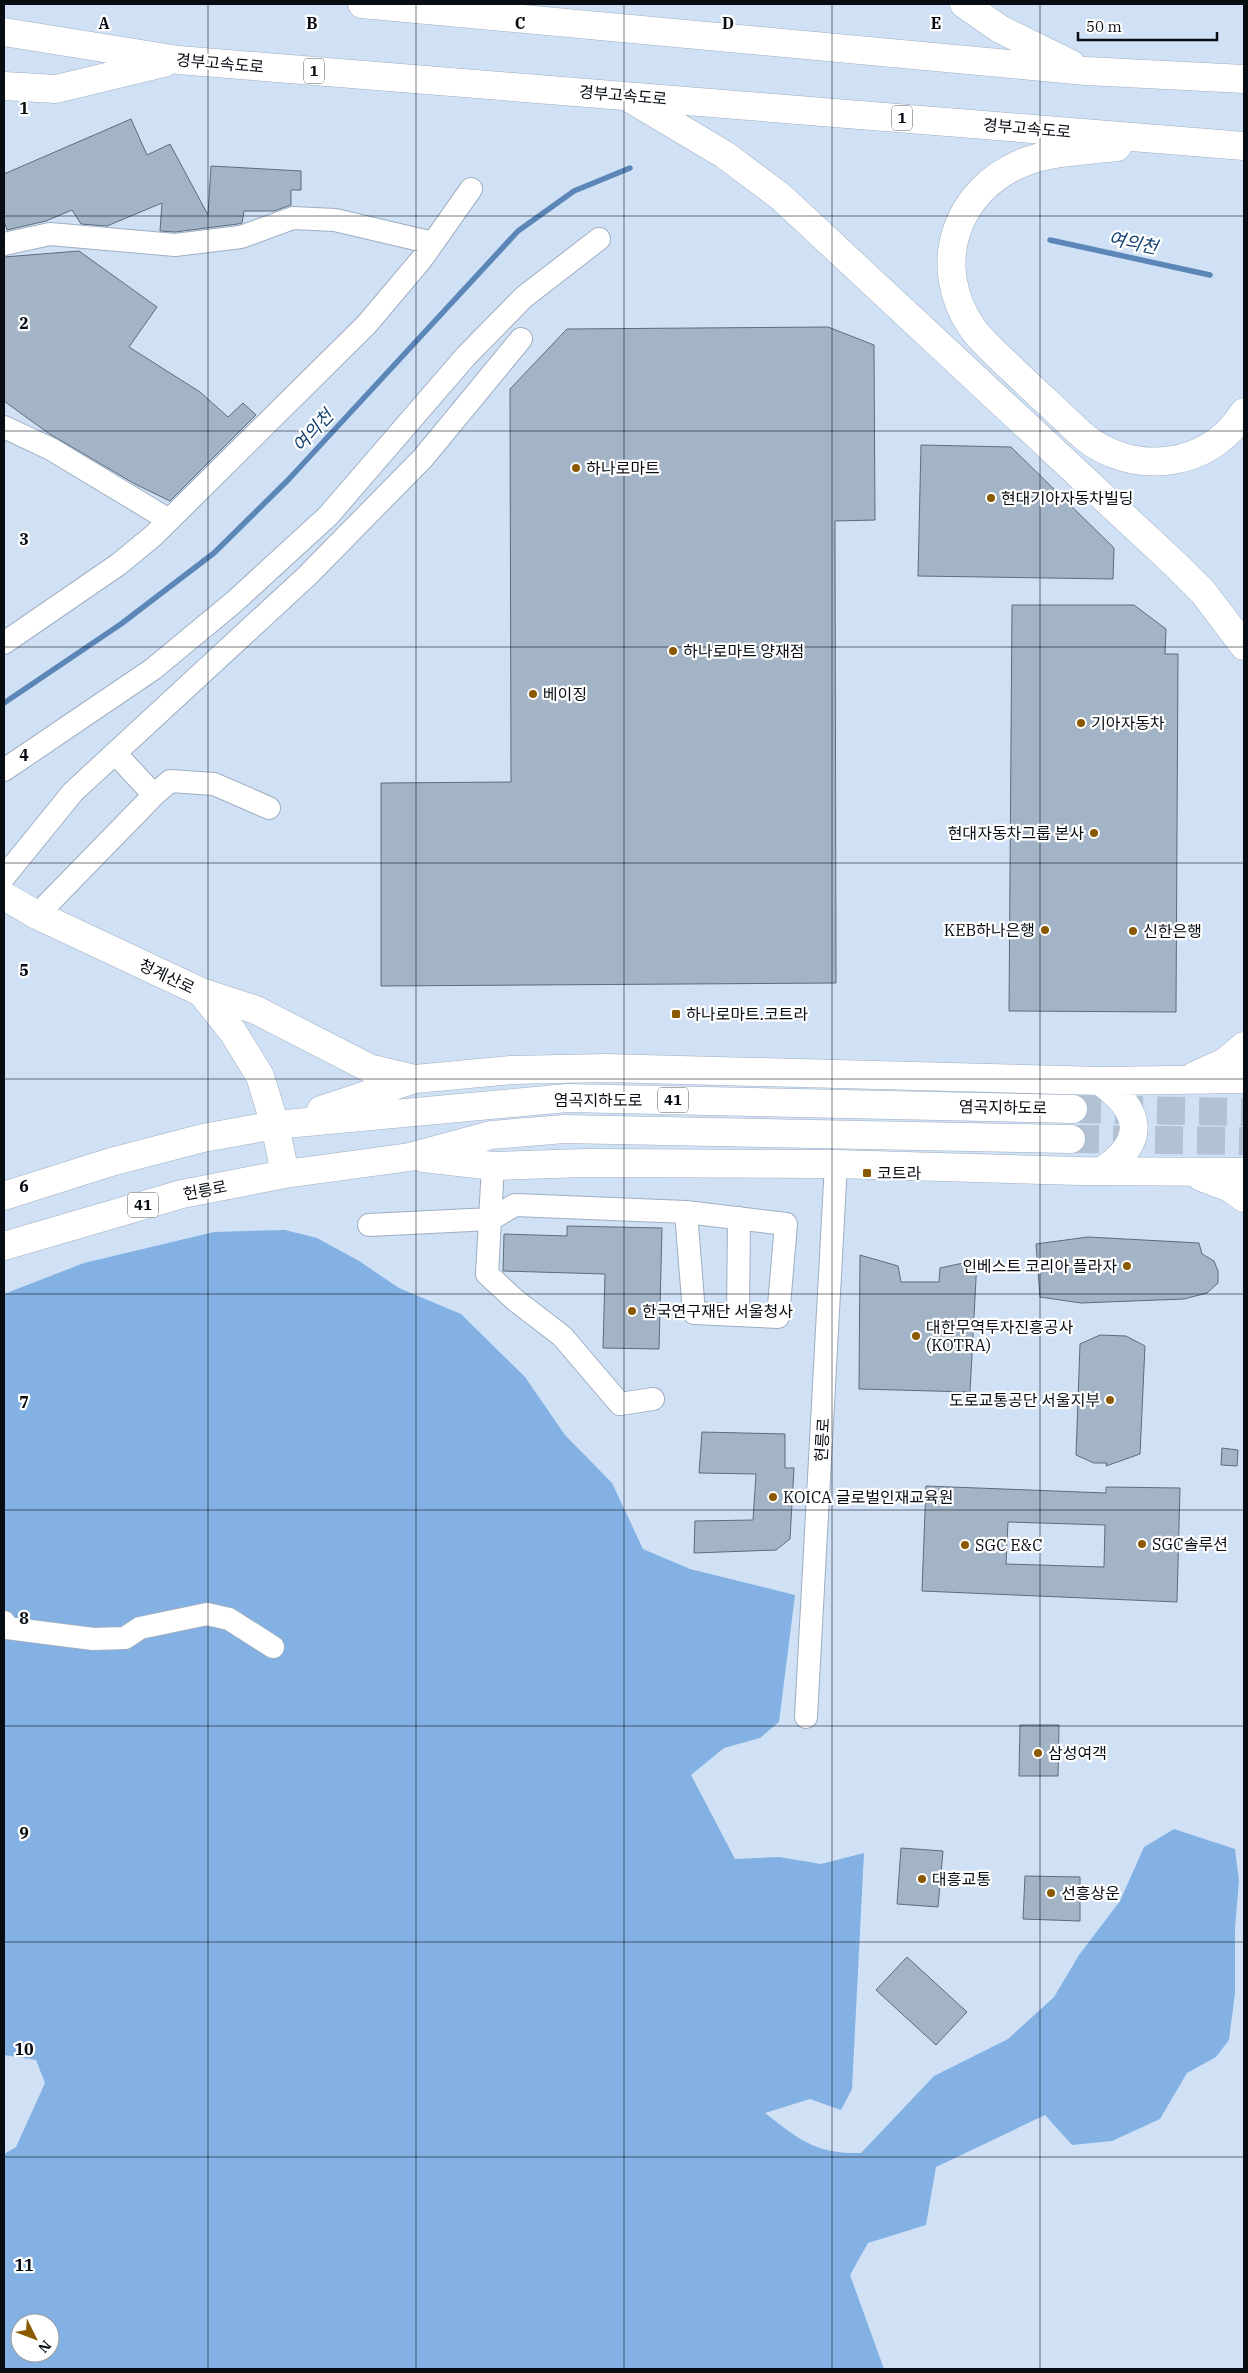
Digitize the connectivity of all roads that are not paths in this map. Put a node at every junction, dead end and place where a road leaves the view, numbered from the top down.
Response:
1 (362, 4) edge
2 (964, 4) edge
3 (4, 32) edge
4 (178, 60) junction
5 (1086, 71) junction
6 (1240, 79) edge
7 (4, 86) edge
8 (626, 96) junction
9 (1178, 140) junction
10 (1237, 145) edge
11 (470, 189) dead end
12 (599, 239) dead end
13 (433, 243) junction
14 (4, 244) edge
15 (521, 339) dead end
16 (1244, 412) edge
17 (4, 427) edge
18 (169, 520) junction
19 (4, 643) edge
20 (1244, 646) edge
21 (115, 753) junction
22 (4, 770) edge
23 (154, 794) junction
24 (269, 808) dead end
25 (4, 877) edge
26 (4, 896) edge
27 (37, 915) junction
28 (201, 992) junction
29 (1244, 1046) edge
30 (415, 1079) junction
31 (1244, 1079) edge
32 (1100, 1081) junction
33 (1178, 1081) junction
34 (1073, 1109) tunnel mouth
35 (275, 1125) junction
36 (1071, 1139) tunnel mouth
37 (410, 1157) junction
38 (836, 1164) junction
39 (493, 1166) junction
40 (1102, 1172) junction
41 (1175, 1172) junction
42 (1244, 1172) edge
43 (285, 1174) junction
44 (4, 1196) edge
45 (1244, 1198) edge
46 (686, 1212) junction
47 (739, 1218) junction
48 (491, 1219) junction
49 (369, 1225) dead end
50 (4, 1246) edge
51 (738, 1315) junction
52 (653, 1399) dead end
53 (4, 1622) edge
54 (273, 1647) dead end
55 (806, 1717) dead end

1 - 5 main road
2 - 5 main road
3 - 4 main road, 경부고속도로 / 1
4 - 7 main road
4 - 8 main road, 경부고속도로 / 1
5 - 6 main road
8 - 9 main road, 경부고속도로 / 1
8 - 20 main road
9 - 10 main road, 경부고속도로 / 1
9 - 16 main road
11 - 13 street
12 - 22 street
13 - 14 street
13 - 18 street
15 - 21 street
17 - 18 street
18 - 19 street
21 - 23 street
21 - 25 street
23 - 24 street
23 - 27 street
26 - 27 main road, 청계산로
27 - 28 main road, 청계산로
28 - 30 main road
28 - 35 main road, 청계산로
29 - 33 main road
30 - 32 main road
30 - 35 main road
31 - 33 main road
32 - 33 main road
32 - 40 main road
34 - 35 main road, 염곡지하도로 / 41
35 - 43 main road, 청계산로
35 - 44 main road, 41
36 - 37 main road, 염곡지하도로 / 41
37 - 39 main road
37 - 43 main road, 헌릉로 / 41
38 - 39 main road
38 - 40 main road
38 - 55 street, 헌릉로
39 - 48 street
40 - 41 main road
41 - 42 main road
41 - 45 main road
43 - 50 main road, 헌릉로 / 41
46 - 47 street
46 - 48 street
46 - 51 street
47 - 51 street
47 - 51 street
48 - 49 street
48 - 52 street
53 - 54 street

